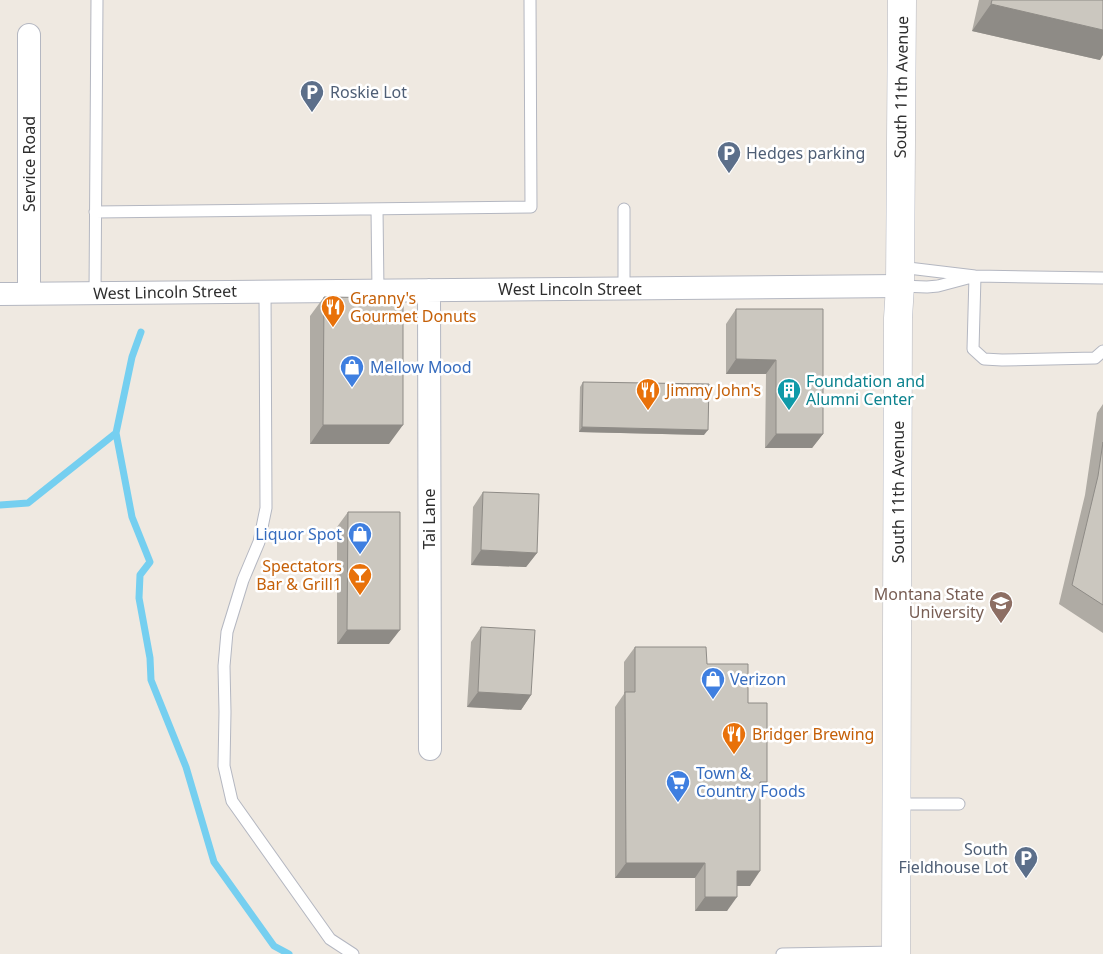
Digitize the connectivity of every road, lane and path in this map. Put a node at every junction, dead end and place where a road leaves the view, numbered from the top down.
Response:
1 (97, 0) edge
2 (530, 0) edge
3 (902, 0) edge
4 (29, 35) dead end
5 (377, 209) junction
6 (624, 209) dead end
7 (95, 212) junction
8 (975, 276) junction
9 (899, 277) junction
10 (1103, 278) edge
11 (624, 288) junction
12 (429, 290) junction
13 (378, 291) junction
14 (265, 292) junction
15 (29, 293) junction
16 (95, 293) junction
17 (0, 294) edge
18 (1103, 351) edge
19 (430, 749) dead end
20 (897, 804) junction
21 (959, 804) dead end
22 (896, 953) edge
23 (353, 954) edge
24 (782, 954) edge

1 - 7 lane
2 - 5 lane
3 - 9 street, South 11th Avenue
4 - 15 street, Service Road
5 - 7 lane
5 - 13 lane
6 - 11 lane
7 - 16 lane
8 - 9 lane
8 - 9 lane
8 - 10 lane
8 - 18 lane
9 - 11 street, West Lincoln Street
9 - 20 street, South 11th Avenue
11 - 12 street, West Lincoln Street
12 - 13 street, West Lincoln Street
12 - 19 street, Tai Lane
13 - 14 street, West Lincoln Street
14 - 16 street, West Lincoln Street
14 - 23 lane
15 - 16 street, West Lincoln Street
15 - 17 street, West Lincoln Street
20 - 21 lane
20 - 22 street, South 11th Avenue
22 - 24 lane

